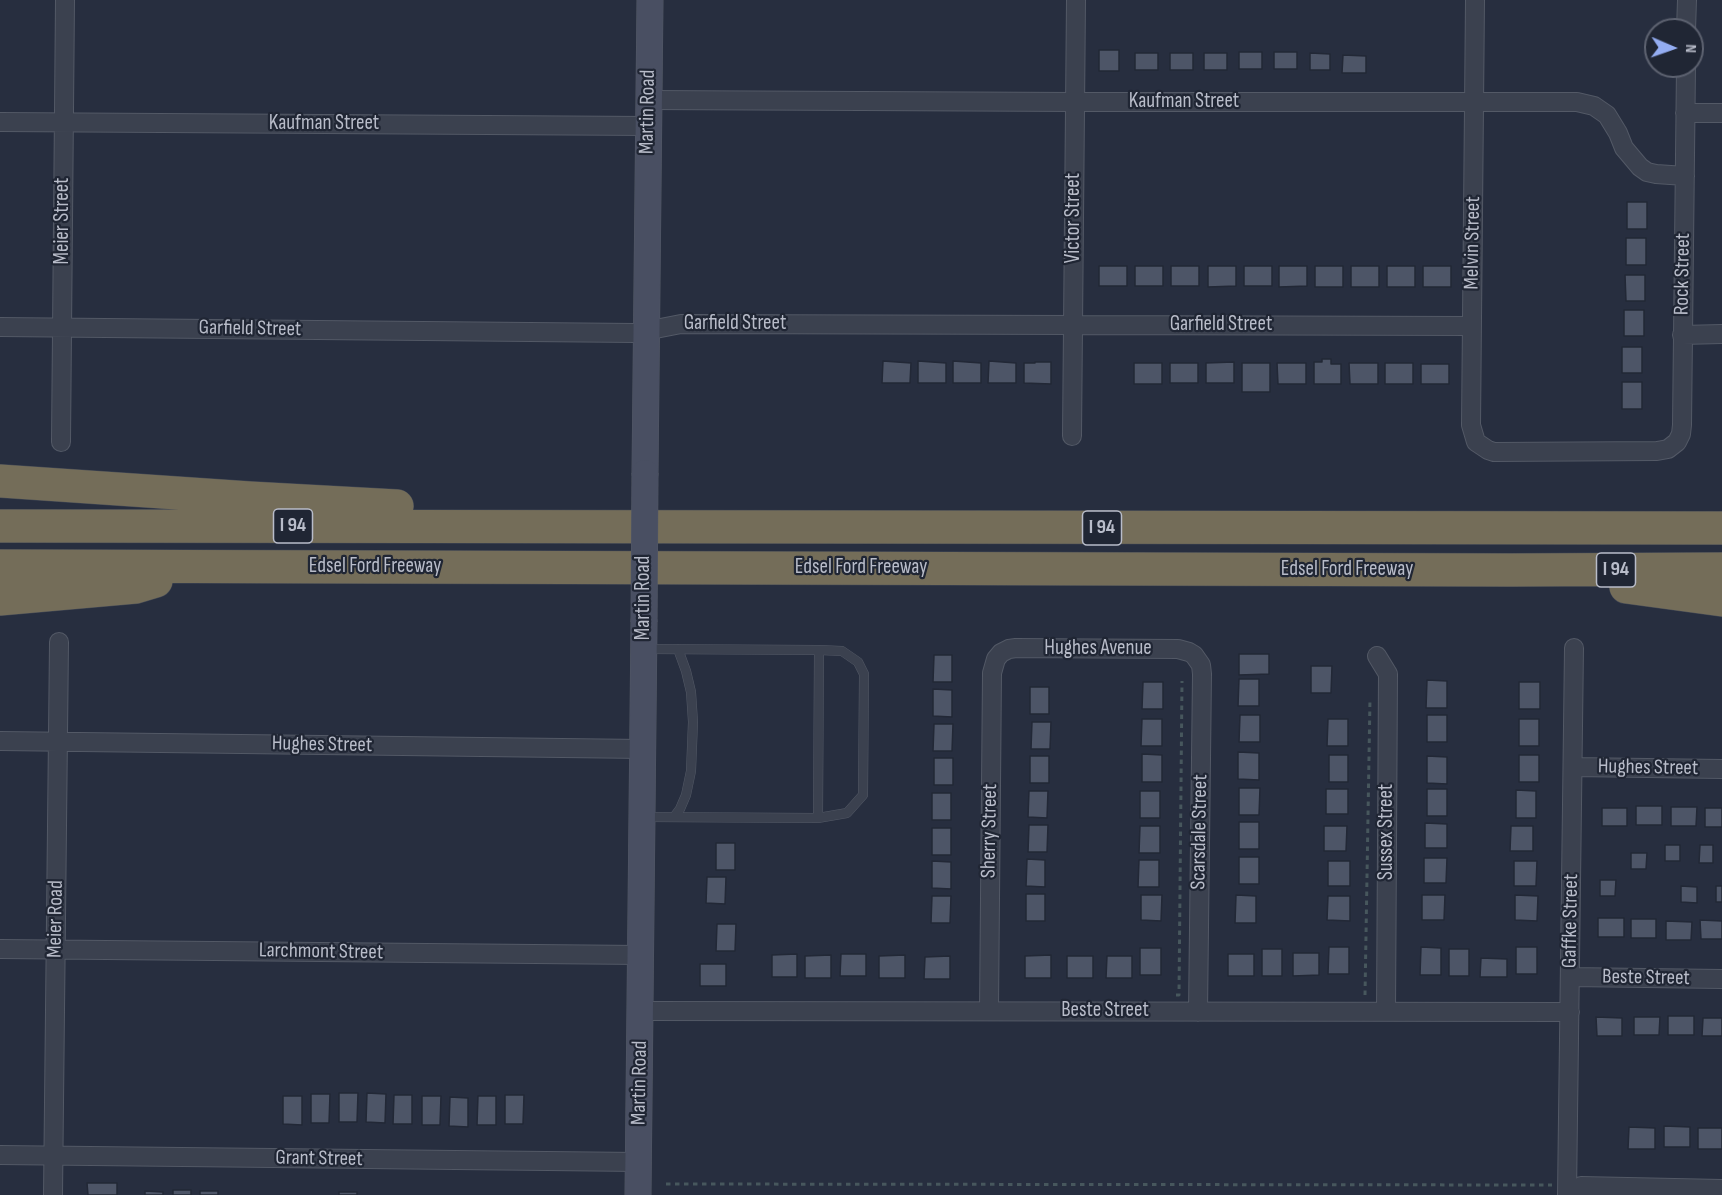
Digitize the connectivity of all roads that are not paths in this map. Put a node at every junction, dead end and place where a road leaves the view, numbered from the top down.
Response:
1 (65, 0) edge
2 (650, 0) edge
3 (1076, 0) edge
4 (1475, 0) edge
5 (1687, 0) edge
6 (1686, 18) edge
7 (1686, 78) edge
8 (648, 100) junction
9 (1074, 102) junction
10 (1474, 102) junction
11 (1685, 113) junction
12 (1722, 113) edge
13 (0, 122) edge
14 (63, 122) junction
15 (648, 126) junction
16 (1685, 176) junction
17 (1073, 324) junction
18 (1472, 326) junction
19 (0, 327) edge
20 (63, 328) junction
21 (646, 331) junction
22 (1682, 334) junction
23 (1722, 334) edge
24 (1072, 436) dead end
25 (61, 442) dead end
26 (1592, 451) joint
27 (0, 481) edge
28 (1722, 511) edge
29 (0, 526) edge
30 (586, 527) junction
31 (1617, 528) junction
32 (1722, 528) edge
33 (0, 566) edge
34 (198, 567) junction
35 (1722, 569) edge
36 (1511, 570) junction
37 (0, 599) edge
38 (1722, 600) edge
39 (59, 642) dead end
40 (1574, 648) dead end
41 (644, 649) junction
42 (678, 649) junction
43 (819, 650) junction
44 (1001, 653) joint
45 (1194, 656) joint
46 (1377, 656) dead end
47 (0, 741) edge
48 (58, 741) junction
49 (643, 749) junction
50 (1573, 767) junction
51 (1722, 769) edge
52 (643, 817) junction
53 (674, 817) junction
54 (819, 818) junction
55 (0, 949) edge
56 (56, 949) junction
57 (641, 955) junction
58 (1570, 976) junction
59 (1722, 979) edge
60 (640, 1011) junction
61 (988, 1011) junction
62 (1198, 1012) junction
63 (1386, 1012) junction
64 (1570, 1012) junction
65 (0, 1155) edge
66 (53, 1156) junction
67 (638, 1162) junction
68 (1722, 1189) edge
69 (1560, 1192) edge
70 (53, 1195) edge
71 (638, 1195) edge
72 (1572, 1195) edge

1 - 14 street, Meier Street
2 - 8 street, Martin Road
3 - 9 street, Victor Street
4 - 10 street, Melvin Street
5 - 6 street
7 - 11 street, Rock Street
8 - 9 street, Kaufman Street
8 - 15 street, Martin Road
9 - 10 street, Kaufman Street
9 - 17 street, Victor Street
10 - 16 street, Kaufman Street
10 - 18 street, Melvin Street
11 - 12 street
11 - 16 street, Rock Street
13 - 14 street, Kaufman Street
14 - 15 street, Kaufman Street
14 - 20 street, Meier Street
15 - 21 street, Martin Road
16 - 22 street, Rock Street
17 - 18 street, Garfield Street
17 - 21 street, Garfield Street
17 - 24 street, Victor Street
18 - 26 street, Melvin Street
19 - 20 street, Garfield Street
20 - 21 street, Garfield Street
20 - 25 street, Meier Street
21 - 41 street, Martin Road, bridge
22 - 23 street
22 - 26 street, Rock Street
27 - 30 highway
28 - 31 highway
29 - 30 highway, Edsel Ford Freeway / I 94
30 - 31 highway, Edsel Ford Freeway / I 94
31 - 32 highway, Edsel Ford Freeway / I 94
33 - 34 highway, Edsel Ford Freeway / I 94
34 - 36 highway, Edsel Ford Freeway / I 94
34 - 37 highway
35 - 36 highway, Edsel Ford Freeway / I 94
36 - 38 highway
39 - 48 street, Meier Road
40 - 50 street, Gaffke Street
41 - 42 lane
41 - 49 street, Martin Road
42 - 43 lane
42 - 53 lane
43 - 54 lane
43 - 54 lane
44 - 45 street, Hughes Avenue
44 - 61 street, Sherry Street
45 - 62 street, Scarsdale Street
46 - 63 street, Sussex Street
47 - 48 street, Hughes Street
48 - 49 street, Hughes Street
48 - 56 street, Meier Road
49 - 52 street, Martin Road
50 - 51 street, Hughes Street
50 - 58 street, Gaffke Street
52 - 53 lane
52 - 57 street, Martin Road
53 - 54 lane
55 - 56 street, Larchmont Street
56 - 57 street, Larchmont Street
56 - 66 street, Meier Road
57 - 60 street, Martin Road
58 - 59 street, Beste Street
58 - 64 street, Gaffke Street
60 - 61 street, Beste Street
60 - 67 street, Martin Road
61 - 62 street, Beste Street
62 - 63 street, Beste Street
63 - 64 street, Beste Street
64 - 69 street, Gaffke Street
65 - 66 street, Grant Street
66 - 67 street, Grant Street
66 - 70 street, Meier Road
67 - 71 street, Martin Road
68 - 72 street

